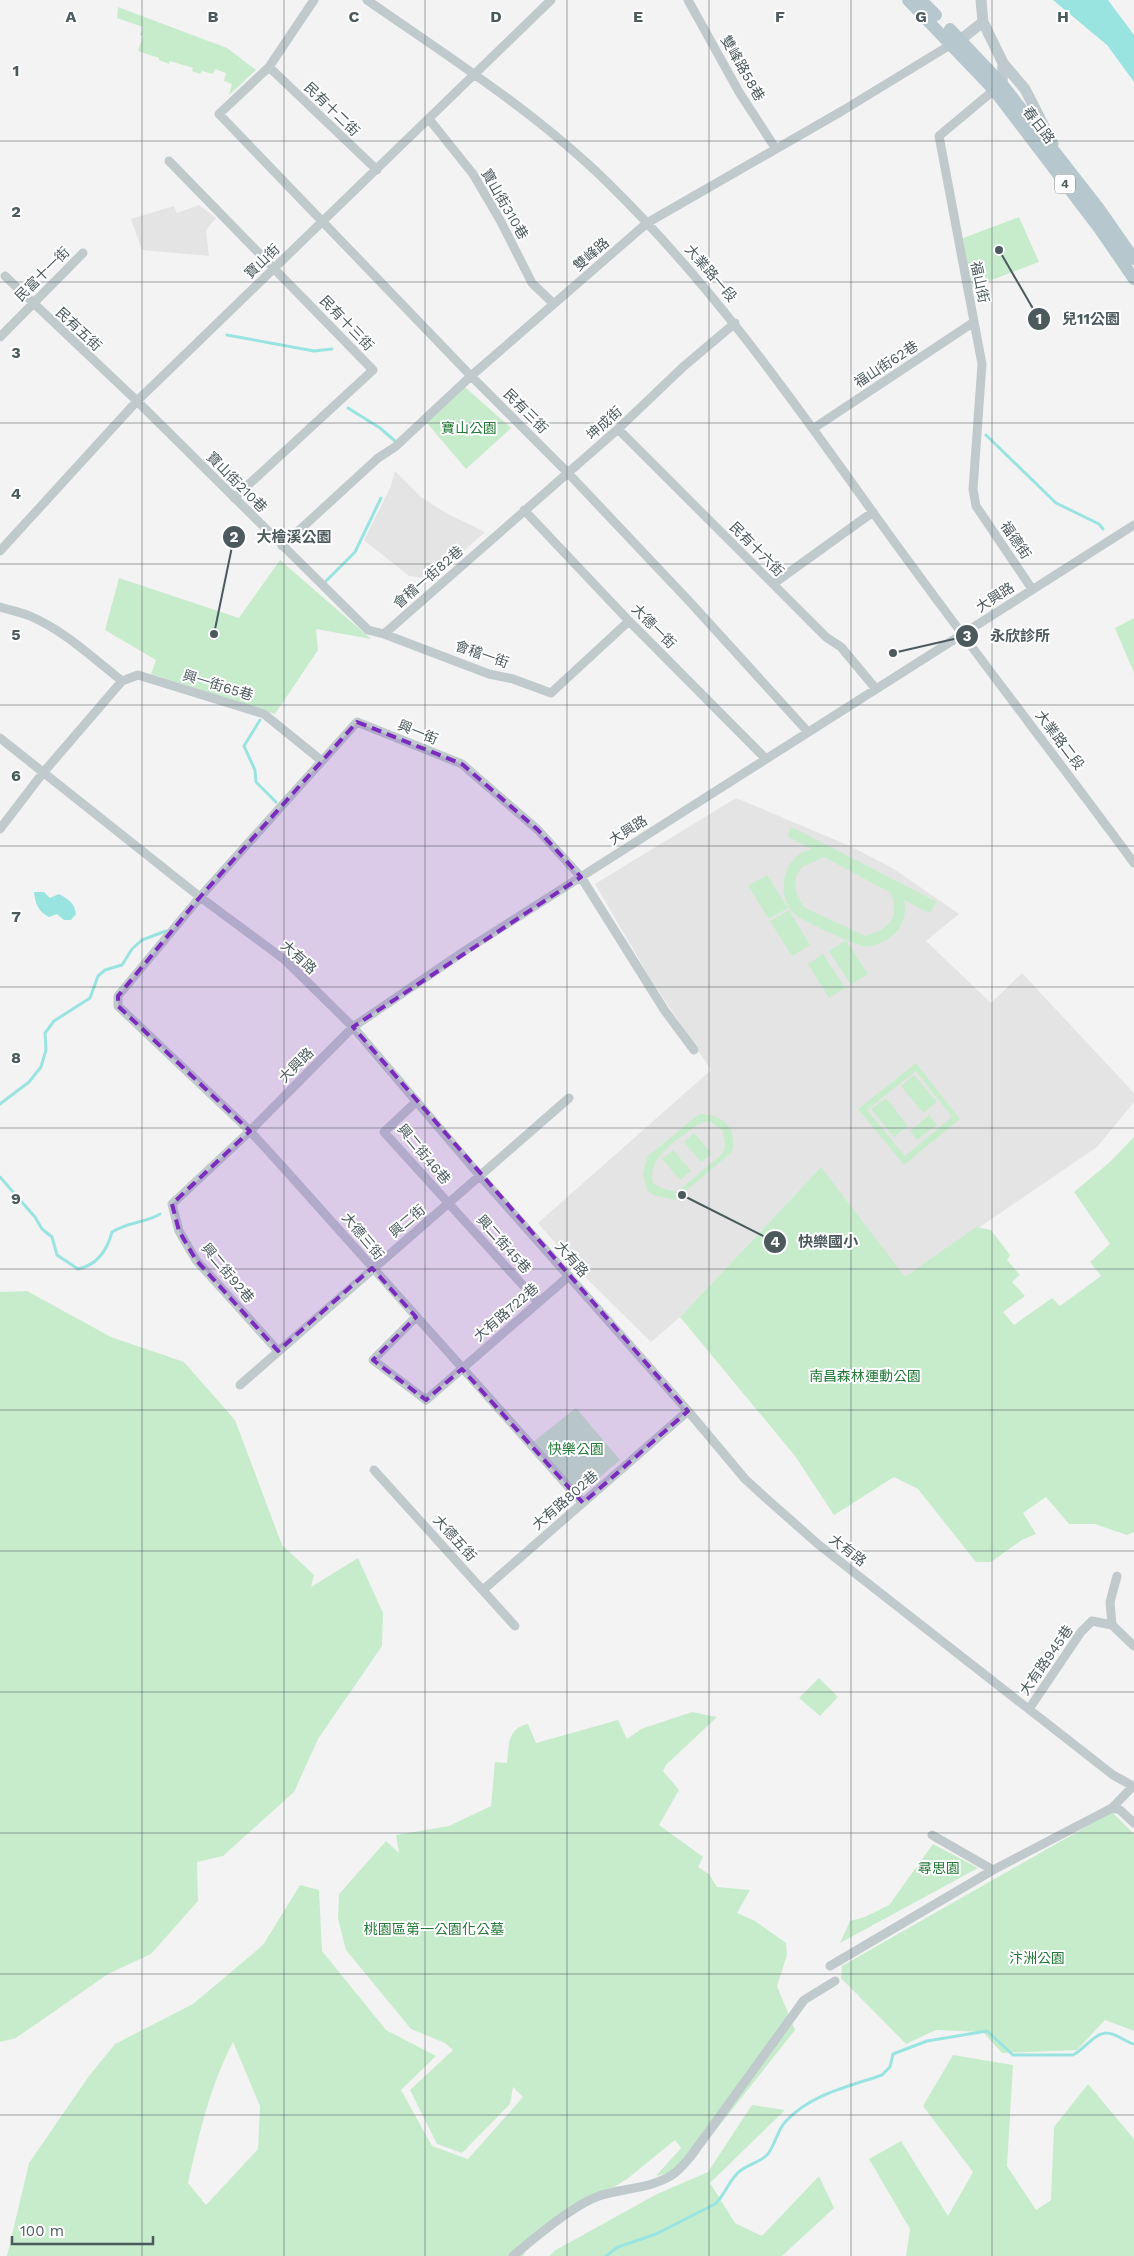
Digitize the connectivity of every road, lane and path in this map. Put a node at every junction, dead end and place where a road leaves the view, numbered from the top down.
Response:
1 (314, 0) edge
2 (367, 0) edge
3 (551, 0) edge
4 (688, 0) edge
5 (908, 0) edge
6 (921, 0) edge
7 (981, 0) edge
8 (983, 22) junction
9 (956, 42) junction
10 (1003, 63) junction
11 (269, 67) junction
12 (474, 76) junction
13 (998, 87) junction
14 (429, 119) junction
15 (776, 149) junction
16 (169, 161) dead end
17 (1064, 164) junction
18 (377, 170) junction
19 (324, 221) junction
20 (647, 223) junction
21 (83, 253) dead end
22 (1134, 259) edge
23 (274, 269) junction
24 (5, 276) dead end
25 (1134, 279) edge
26 (32, 304) junction
27 (554, 304) junction
28 (974, 322) junction
29 (735, 323) junction
30 (0, 336) edge
31 (471, 376) junction
32 (137, 401) junction
33 (814, 428) junction
34 (618, 429) junction
35 (568, 473) junction
36 (234, 498) junction
37 (976, 506) joint
38 (524, 510) junction
39 (873, 512) junction
40 (1134, 524) edge
41 (489, 541) joint
42 (282, 546) junction
43 (0, 551) edge
44 (318, 582) joint
45 (773, 584) junction
46 (1032, 590) junction
47 (0, 607) edge
48 (629, 621) junction
49 (963, 633) junction
50 (384, 634) junction
51 (122, 681) junction
52 (876, 689) junction
53 (808, 732) junction
54 (0, 738) edge
55 (766, 759) junction
56 (322, 762) junction
57 (42, 774) junction
58 (0, 829) edge
59 (1134, 863) edge
60 (581, 877) junction
61 (200, 897) junction
62 (118, 996) joint
63 (354, 1027) junction
64 (694, 1050) dead end
65 (568, 1098) dead end
66 (417, 1101) junction
67 (250, 1131) junction
68 (480, 1177) junction
69 (172, 1204) joint
70 (449, 1204) junction
71 (372, 1268) junction
72 (569, 1276) junction
73 (538, 1302) junction
74 (416, 1316) junction
75 (278, 1352) junction
76 (462, 1369) junction
77 (240, 1385) dead end
78 (688, 1411) junction
79 (374, 1470) dead end
80 (583, 1503) junction
81 (1117, 1576) dead end
82 (483, 1590) junction
83 (1112, 1625) junction
84 (515, 1626) dead end
85 (1134, 1646) edge
86 (1029, 1709) junction
87 (1133, 1786) edge
88 (1112, 1808) junction
89 (1134, 1823) edge
90 (932, 1835) dead end
91 (992, 1870) junction
92 (830, 1966) dead end
93 (835, 1981) dead end
94 (513, 2256) edge

1 - 11 street
2 - 12 street, 大業路一段
3 - 12 street, 寶山街
4 - 15 street, 雙峰路58巷
5 - 9 main road, 春日路 / 4
6 - 9 main road, 春日路 / 4
7 - 8 street
8 - 9 street
8 - 10 street
9 - 13 main road, 春日路 / 4
9 - 15 street, 雙峰路
10 - 13 street
10 - 17 street
11 - 18 street, 民有十二街
11 - 19 street, 民有三街
12 - 14 street, 寶山街
12 - 20 street, 大業路一段
13 - 17 main road, 春日路 / 4
13 - 25 main road, 春日路 / 4
13 - 28 street, 福山街
14 - 18 street, 寶山街
14 - 27 street, 寶山街310巷
15 - 20 street, 雙峰路
16 - 23 street, 民有十三街
17 - 22 main road, 春日路 / 4
18 - 19 street, 寶山街
19 - 23 street, 寶山街
19 - 31 street, 民有三街
20 - 27 street, 雙峰路
20 - 29 street, 大業路一段
21 - 26 street, 民富十一街
23 - 32 street, 寶山街
23 - 36 street, 民有十三街
24 - 26 street, 民有五街
26 - 30 street, 民富十一街
26 - 32 street, 民有五街
27 - 31 street, 雙峰路
28 - 33 street, 福山街62巷
28 - 37 street, 福山街
29 - 33 street, 大業路一段
29 - 34 street, 坤成街
31 - 35 street, 民有三街
31 - 42 street, 雙峰路
32 - 36 street, 寶山街210巷
32 - 43 street, 寶山街
33 - 39 street, 大業路一段
34 - 35 street, 坤成街
34 - 45 street, 民有十六街
35 - 38 street, 坤成街
35 - 53 street, 民有三街
36 - 42 street, 寶山街210巷
37 - 46 street, 福德街
38 - 41 street, 坤成街
38 - 48 street, 大德一街
39 - 45 street
39 - 49 street, 大業路一段
40 - 46 street, 大興路
41 - 50 street, 會稽一街82巷
42 - 44 street, 寶山街210巷
44 - 50 street, 會稽一街
45 - 52 street, 民有十六街
46 - 49 street, 大興路
47 - 51 street
48 - 50 street, 會稽一街
48 - 55 street, 大德一街
49 - 52 street, 大興路
49 - 59 street, 大業路二段
51 - 56 street, 興一街65巷
51 - 57 street
52 - 53 street, 大興路
53 - 55 street, 大興路
54 - 57 street, 大有路
55 - 60 street, 大興路
56 - 60 street, 興一街
56 - 61 street, 興一街
57 - 58 street
57 - 61 street, 大有路
60 - 63 street, 大興路
60 - 64 street, 興一街
61 - 62 street, 興一街
61 - 63 street, 大有路
62 - 67 street, 大德三街
63 - 66 street, 大有路
63 - 67 street, 大興路
65 - 68 street, 興二街
66 - 68 street, 大有路
66 - 70 street, 興二街46巷
67 - 69 street, 大興路
67 - 71 street, 大德三街
68 - 70 street, 興二街
68 - 72 street, 大有路
69 - 75 street, 興二街92巷
70 - 71 street, 興二街
70 - 73 street, 興二街45巷
71 - 74 street, 大德三街
71 - 75 street, 興二街
72 - 73 street, 大有路722巷
72 - 78 street, 大有路
73 - 76 street, 大有路722巷
74 - 76 street, 大德三街
74 - 76 street, 大有路722巷
75 - 77 street, 興二街
76 - 80 street, 大德三街
78 - 80 street, 大有路802巷
78 - 86 street, 大有路
79 - 82 street, 大德五街
80 - 82 street, 大有路802巷
81 - 83 street
82 - 84 street, 大德五街
83 - 85 street
83 - 86 street, 大有路945巷
86 - 87 street, 大有路
87 - 88 street
88 - 89 street
88 - 91 street
90 - 91 street
91 - 92 street
93 - 94 street

